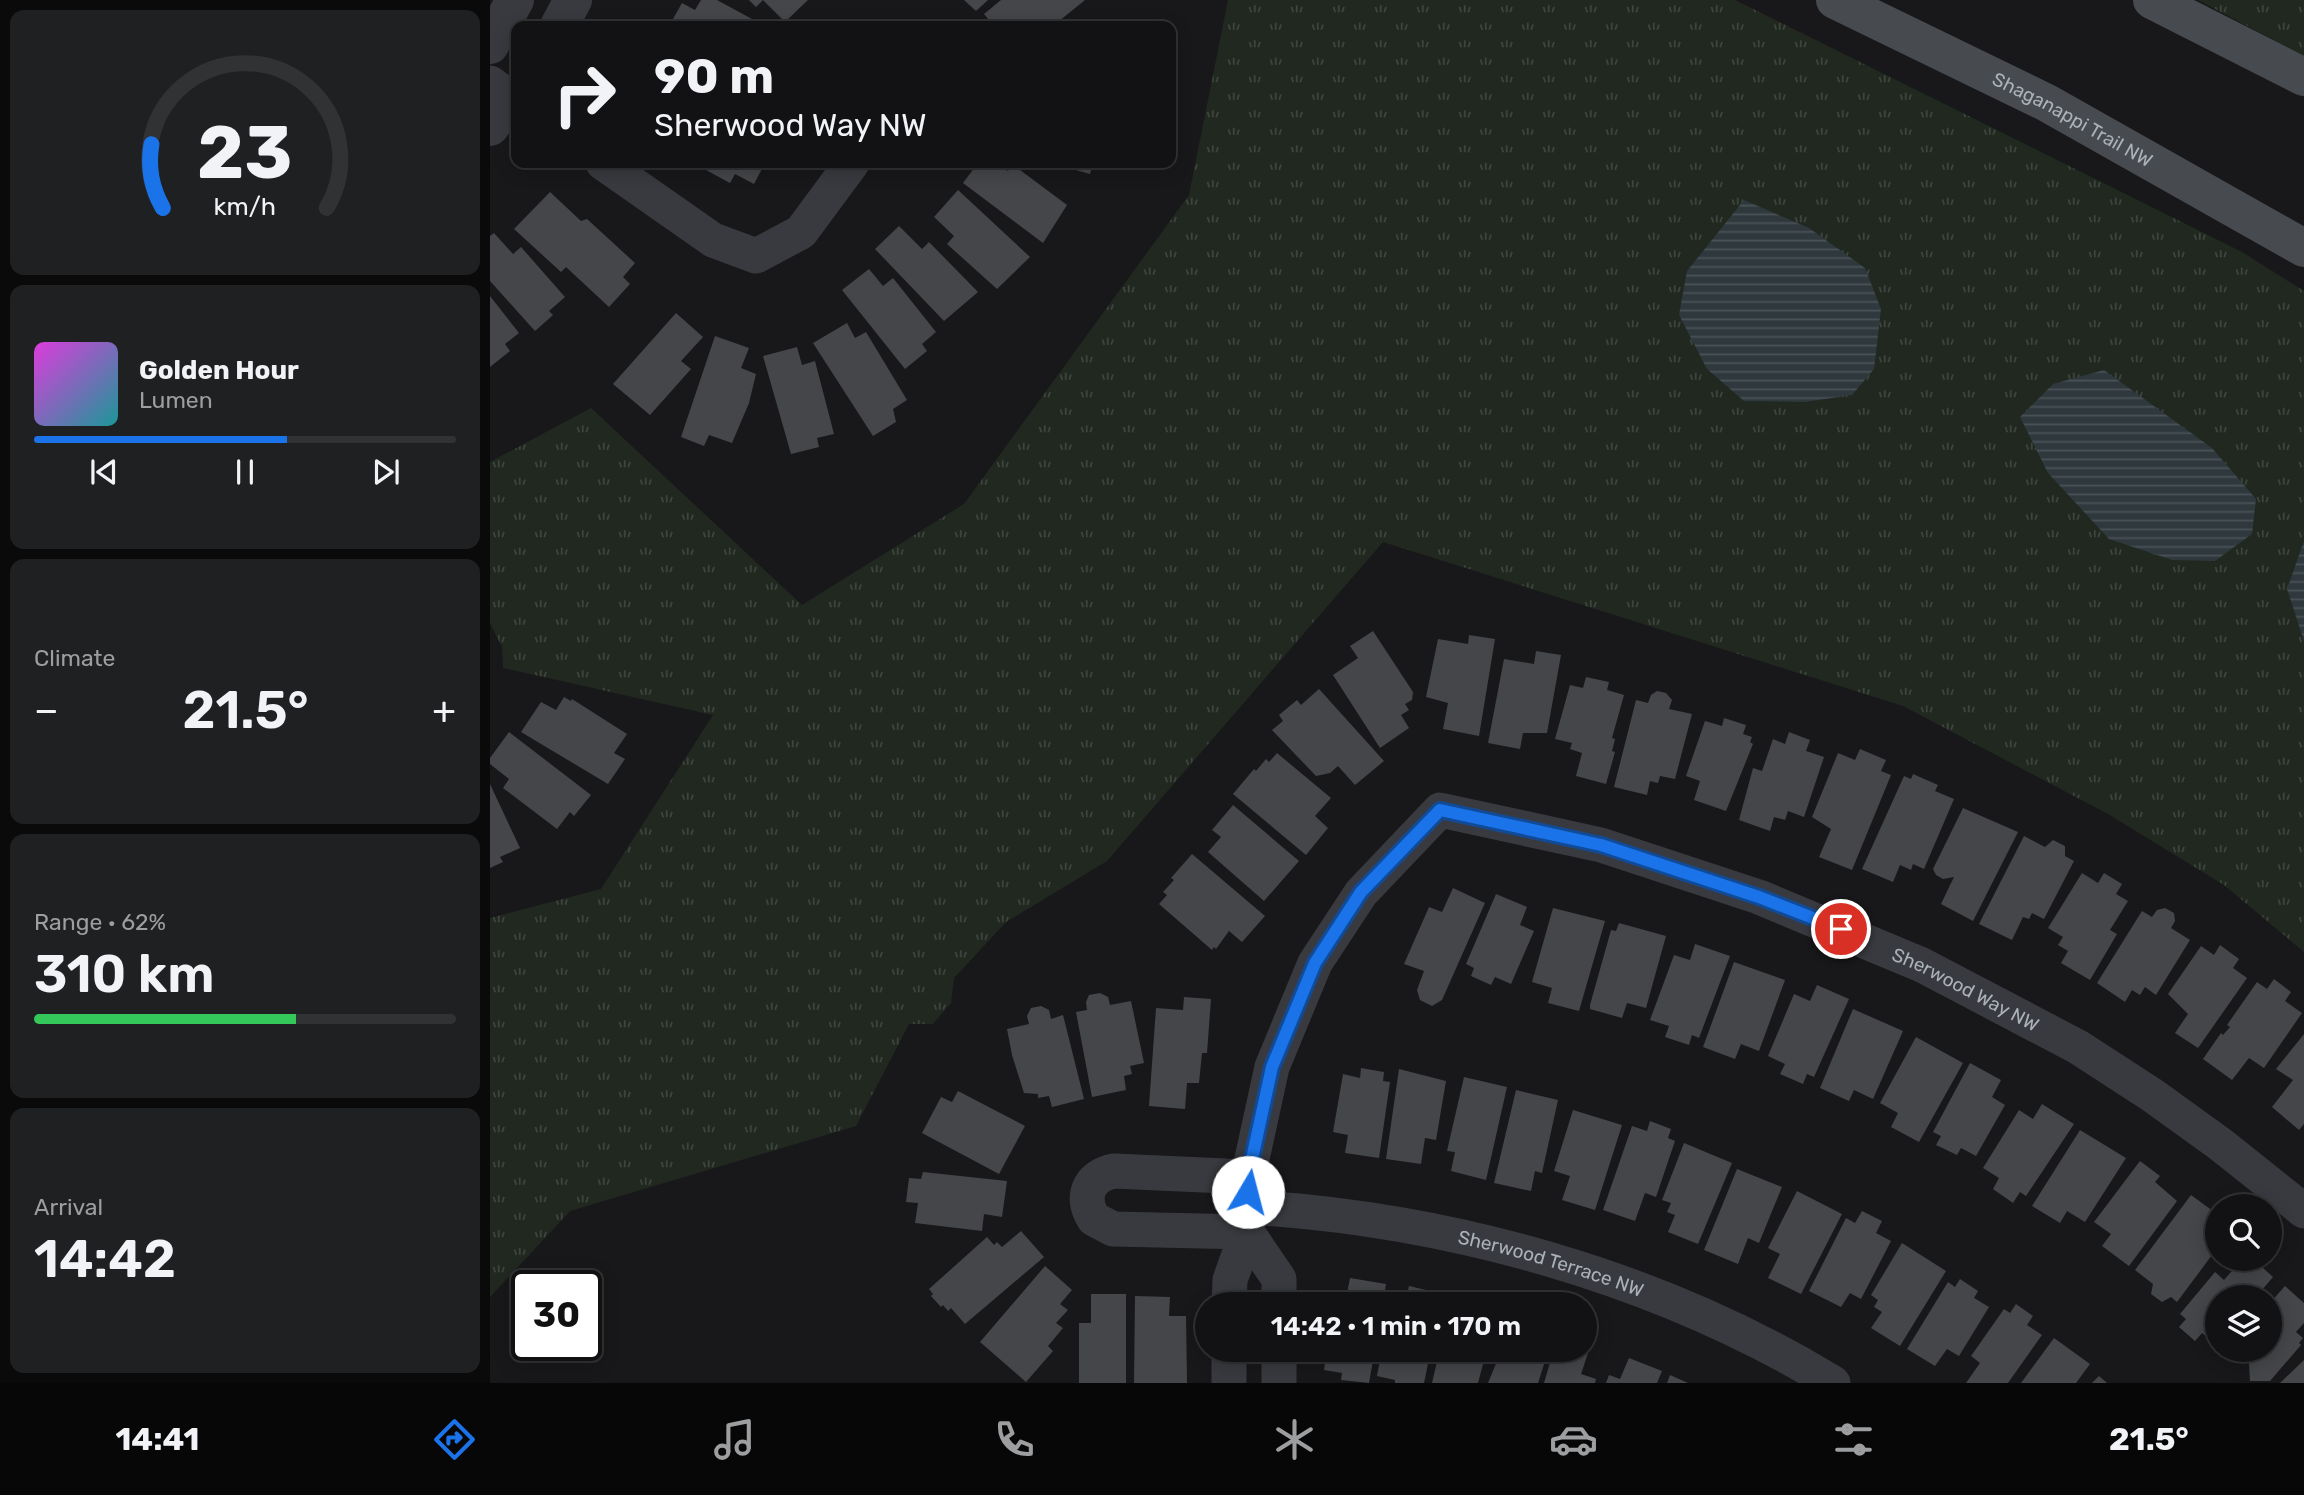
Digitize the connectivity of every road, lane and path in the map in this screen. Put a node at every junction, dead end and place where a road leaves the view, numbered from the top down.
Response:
1 (515, 0) edge
2 (573, 0) edge
3 (1835, 0) edge
4 (2152, 0) edge
5 (562, 21) edge
6 (490, 45) edge
7 (2304, 76) edge
8 (610, 168) edge
9 (848, 168) edge
10 (2304, 248) edge
11 (1247, 1205) junction
12 (2304, 1211) edge
13 (1230, 1292) edge
14 (1279, 1292) edge
15 (1229, 1362) edge
16 (1279, 1362) edge
17 (1229, 1383) edge
18 (1279, 1383) edge
19 (1833, 1383) edge

1 - 6 street
2 - 5 street
3 - 10 main road, Shaganappi Trail NW
4 - 7 main road
8 - 9 street
11 - 12 street, Sherwood Way NW
11 - 13 street, Sherwood Way NW
11 - 14 street
11 - 19 street, Sherwood Terrace NW
15 - 17 street
16 - 18 street

